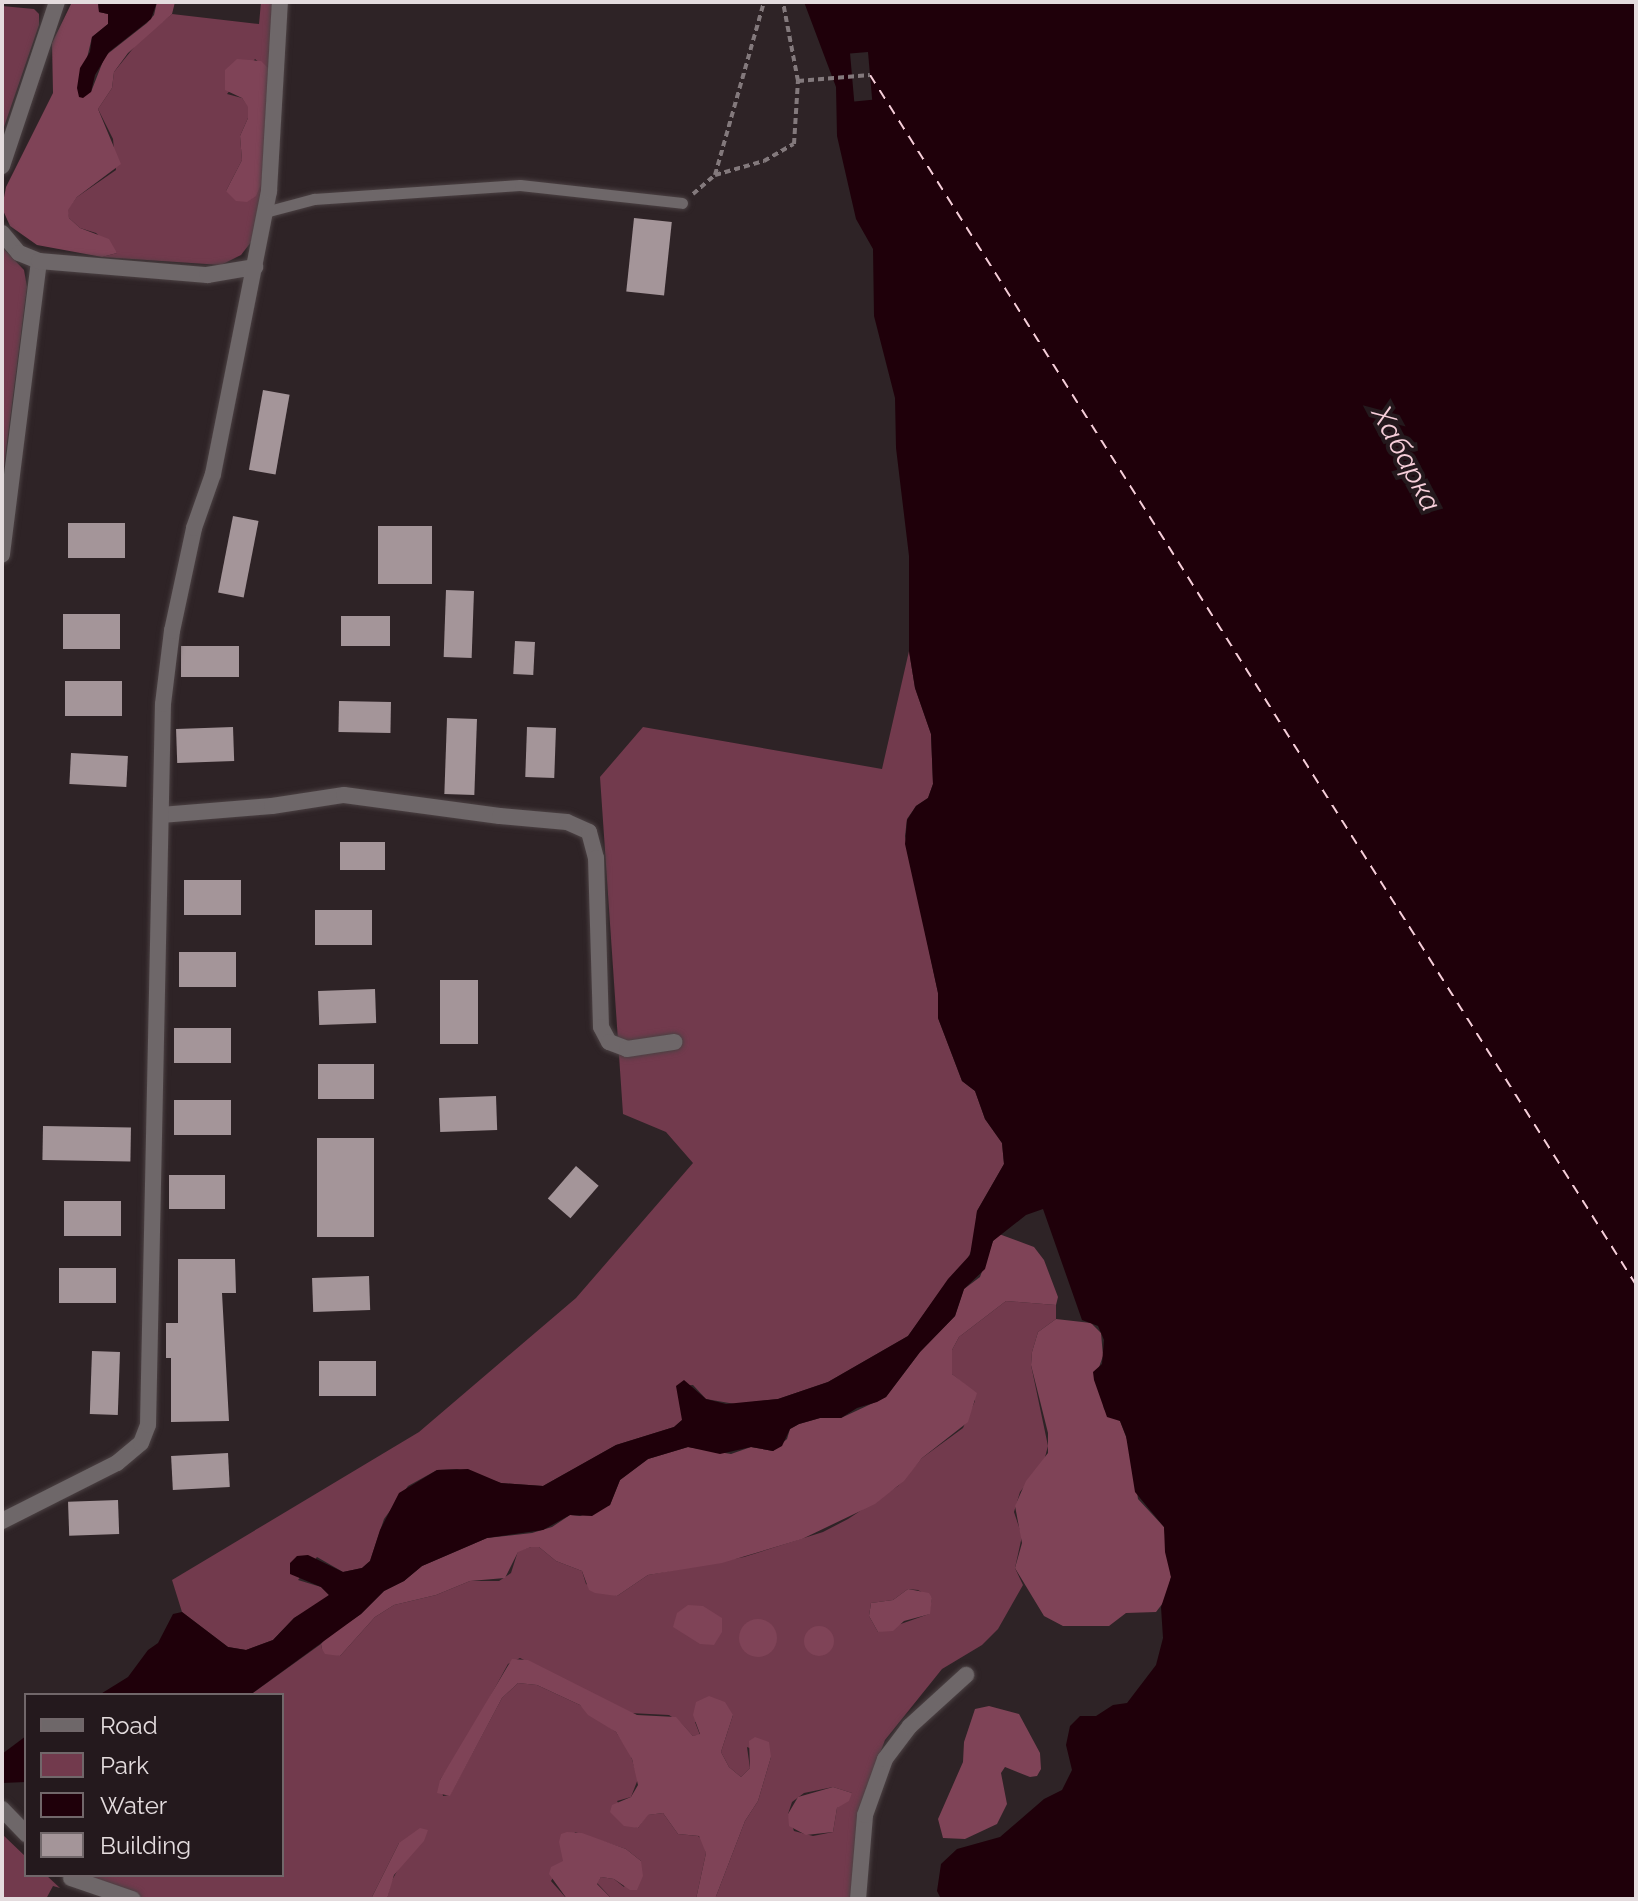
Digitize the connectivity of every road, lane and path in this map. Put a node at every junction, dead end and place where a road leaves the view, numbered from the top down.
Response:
1 (57, 2) edge
2 (280, 2) edge
3 (764, 2) edge
4 (783, 2) edge
5 (870, 75) dead end
6 (798, 81) junction
7 (2, 166) edge
8 (715, 175) junction
9 (682, 203) joint
10 (265, 212) junction
11 (2, 233) edge
12 (39, 261) junction
13 (255, 267) junction
14 (2, 555) edge
15 (161, 815) junction
16 (674, 1042) dead end
17 (2, 1521) edge
18 (966, 1675) dead end
19 (7, 1814) edge
20 (24, 1832) edge
21 (71, 1877) edge
22 (73, 1877) edge
23 (91, 1899) edge
24 (132, 1899) edge
25 (858, 1899) edge

1 - 7 street
2 - 10 street
3 - 8 path
4 - 6 path
5 - 6 path
6 - 8 path
8 - 9 path
9 - 10 lane
10 - 13 street
11 - 12 street
12 - 13 street
12 - 14 street
13 - 15 street
15 - 16 street
15 - 17 street
18 - 25 street
19 - 20 street
21 - 23 street
22 - 24 street

